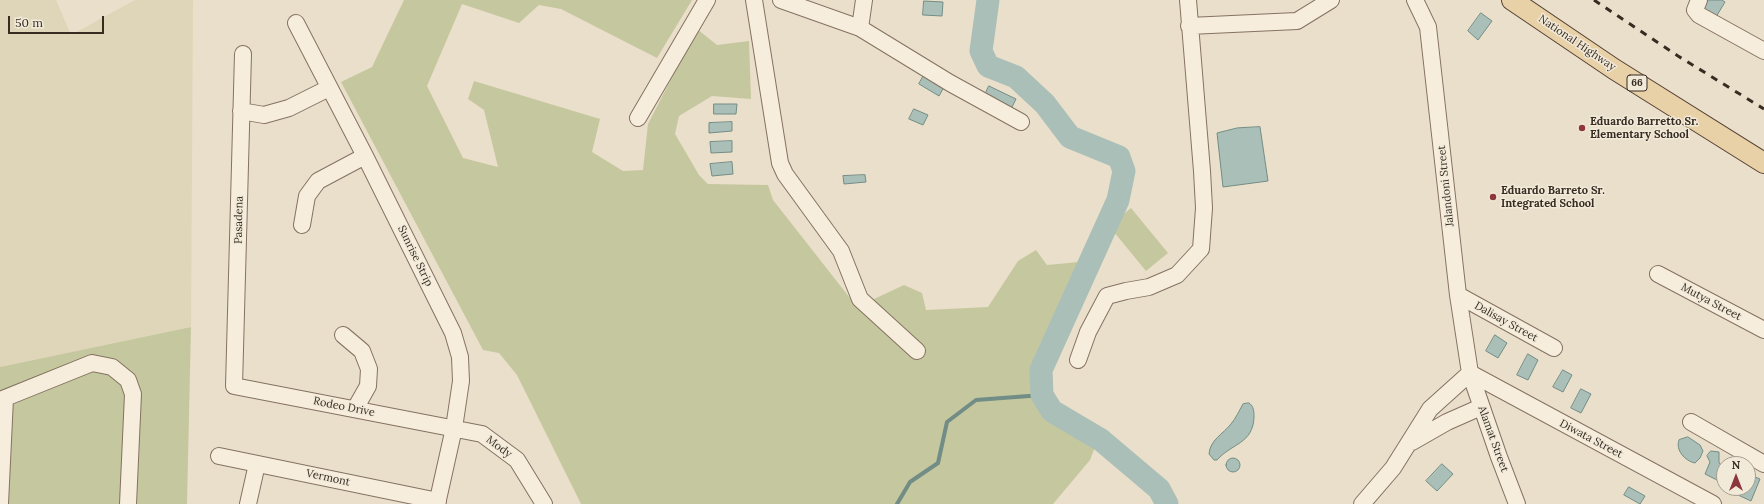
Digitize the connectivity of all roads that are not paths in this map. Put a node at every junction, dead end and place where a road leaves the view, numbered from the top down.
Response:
1 (706, 0) edge
2 (754, 0) edge
3 (781, 0) edge
4 (864, 0) edge
5 (1188, 0) edge
6 (1331, 0) edge
7 (1415, 0) edge
8 (1512, 0) edge
9 (1699, 0) edge
10 (296, 23) dead end
11 (1189, 26) junction
12 (860, 28) junction
13 (1764, 51) edge
14 (243, 54) dead end
15 (329, 88) junction
16 (241, 111) junction
17 (638, 118) dead end
18 (1022, 122) dead end
19 (365, 156) junction
20 (1764, 163) edge
21 (302, 224) dead end
22 (1658, 274) dead end
23 (1458, 295) junction
24 (1764, 330) edge
25 (343, 335) dead end
26 (1554, 348) dead end
27 (917, 351) dead end
28 (1078, 360) dead end
29 (1470, 373) junction
30 (234, 386) joint
31 (2, 399) edge
32 (1481, 407) junction
33 (355, 409) junction
34 (1691, 422) dead end
35 (454, 428) junction
36 (1410, 443) junction
37 (219, 456) dead end
38 (257, 464) junction
39 (1764, 464) edge
40 (438, 502) edge
41 (0, 504) edge
42 (128, 504) edge
43 (248, 504) edge
44 (544, 504) edge
45 (1362, 504) edge
46 (1517, 504) edge
47 (1713, 504) edge

1 - 17 street
2 - 27 street
3 - 12 street
4 - 12 street
5 - 11 street
6 - 11 street
7 - 23 street, Jalandoni Street
8 - 20 main road, National Highway / 66
9 - 13 street
10 - 15 street, Sunrise Strip
11 - 28 street
12 - 18 street
14 - 16 street, Pasadena
15 - 16 street
15 - 19 street, Sunrise Strip
16 - 30 street, Pasadena
19 - 21 street
19 - 35 street, Sunrise Strip
22 - 24 street, Mutya Street
23 - 26 street, Dalisay Street
23 - 29 street, Jalandoni Street
25 - 33 street
29 - 32 street, Alamat Street
29 - 36 street
29 - 47 street, Diwata Street
30 - 33 street, Rodeo Drive
31 - 41 street
31 - 42 street
32 - 36 street
32 - 46 street, Alamat Street
33 - 35 street, Rodeo Drive
34 - 39 street
35 - 40 street, Sunrise Strip
35 - 44 street, Mody
36 - 45 street
37 - 38 street, Vermont
38 - 40 street, Vermont
38 - 43 street

